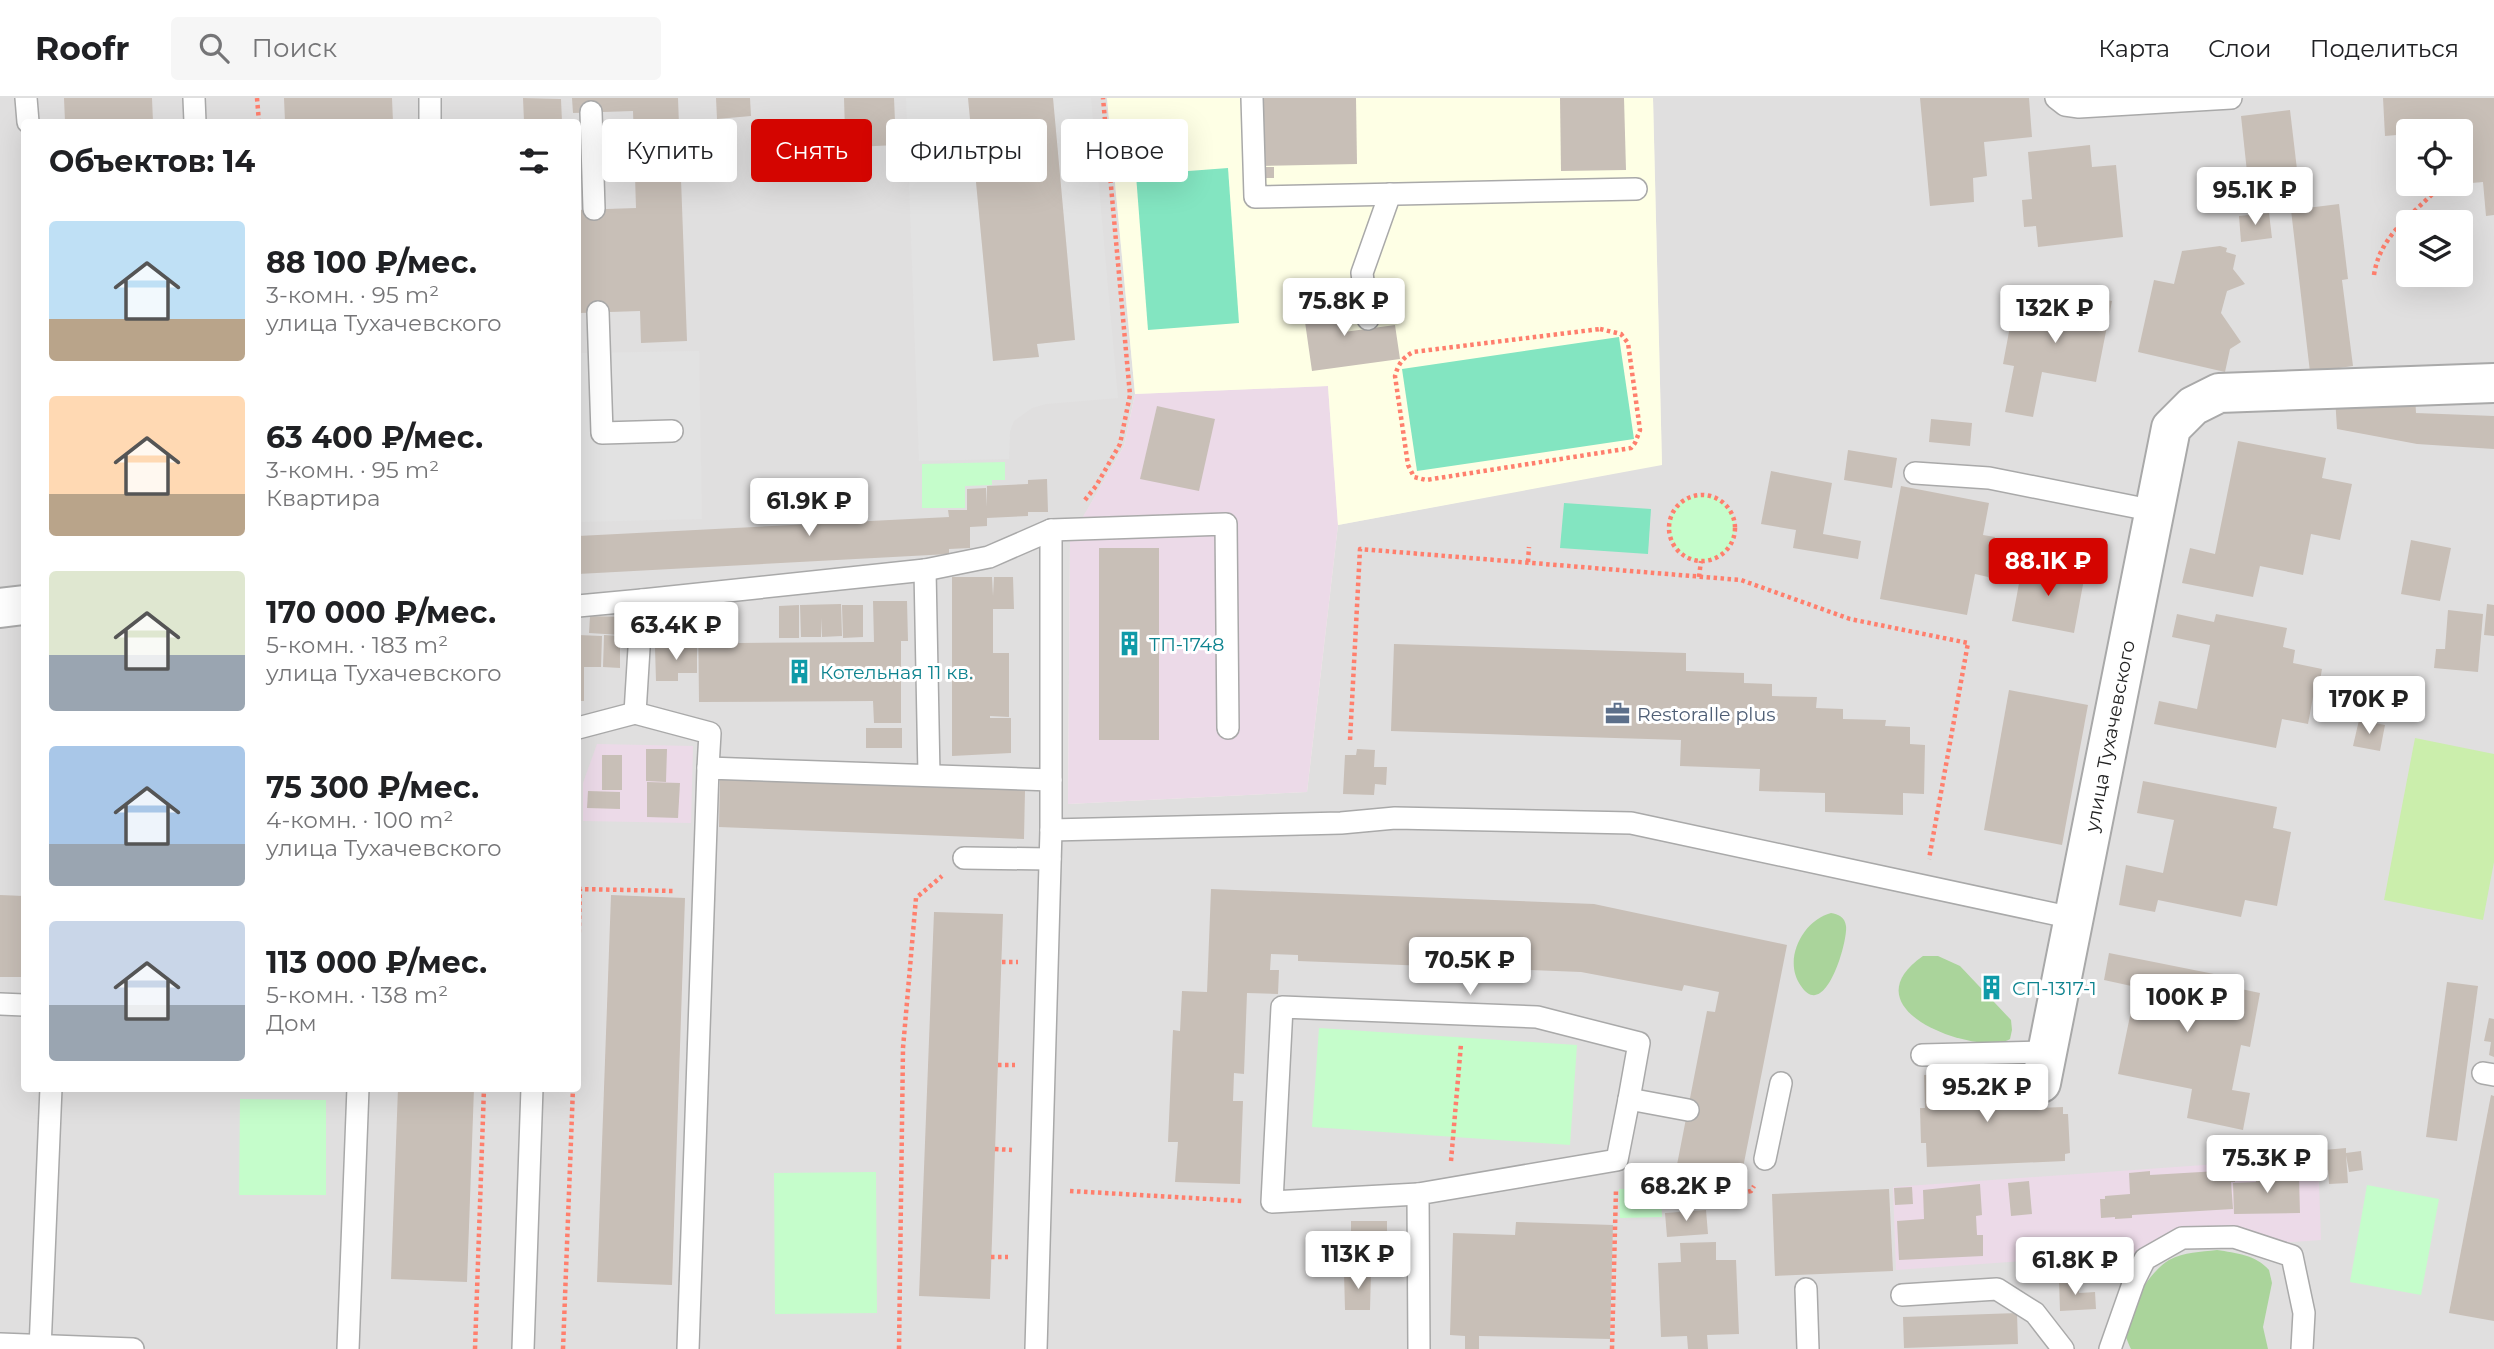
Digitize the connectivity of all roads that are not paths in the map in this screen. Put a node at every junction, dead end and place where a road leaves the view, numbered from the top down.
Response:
1 (26, 98) edge
2 (194, 98) edge
3 (429, 98) edge
4 (1252, 98) edge
5 (2056, 98) edge
6 (2231, 98) edge
7 (591, 112) dead end
8 (28, 119) edge
9 (195, 119) edge
10 (430, 119) edge
11 (1636, 188) dead end
12 (1390, 194) junction
13 (594, 209) dead end
14 (598, 312) dead end
15 (1368, 319) dead end
16 (2494, 383) edge
17 (672, 431) dead end
18 (1915, 473) dead end
19 (2155, 511) junction
20 (1051, 530) junction
21 (925, 570) junction
22 (642, 600) junction
23 (21, 605) edge
24 (581, 606) edge
25 (0, 608) edge
26 (635, 713) junction
27 (581, 727) edge
28 (1228, 728) dead end
29 (708, 768) junction
30 (929, 775) junction
31 (1051, 780) junction
32 (1051, 830) junction
33 (964, 858) road end
34 (1050, 859) junction
35 (2073, 918) junction
36 (0, 1004) edge
37 (21, 1005) edge
38 (1922, 1055) dead end
39 (2044, 1068) joint
40 (1782, 1083) dead end
41 (51, 1092) edge
42 (358, 1092) edge
43 (533, 1092) edge
44 (1629, 1099) junction
45 (1688, 1110) dead end
46 (1765, 1159) road end
47 (1418, 1194) junction
48 (1806, 1289) dead end
49 (1902, 1294) dead end
50 (0, 1344) edge
51 (40, 1348) edge
52 (132, 1349) edge
53 (348, 1349) edge
54 (523, 1349) edge
55 (688, 1349) edge
56 (1036, 1349) edge
57 (1419, 1349) edge
58 (1808, 1349) edge
59 (2063, 1349) edge
60 (2110, 1349) edge
61 (2302, 1349) edge

1 - 8 lane
2 - 9 lane
3 - 10 lane
4 - 12 lane
5 - 6 lane
7 - 13 lane
11 - 12 lane
12 - 15 lane
14 - 17 lane
16 - 19 street, улица Тухачевского
18 - 19 lane
19 - 35 street, улица Тухачевского
20 - 21 lane
20 - 28 lane
20 - 31 lane
21 - 22 lane
21 - 30 lane
22 - 24 lane
22 - 26 lane
23 - 25 street
26 - 27 lane
26 - 29 lane
29 - 30 lane
29 - 55 lane
30 - 31 lane
31 - 32 lane
32 - 34 lane
32 - 35 lane
33 - 34 lane
34 - 56 lane
35 - 39 street, улица Тухачевского
36 - 37 lane
38 - 39 lane
40 - 46 lane
41 - 51 lane
42 - 53 lane
43 - 54 lane
44 - 45 lane
44 - 47 lane
44 - 47 lane
47 - 57 lane
48 - 58 lane
49 - 59 lane
50 - 51 lane
51 - 52 lane
60 - 61 lane

